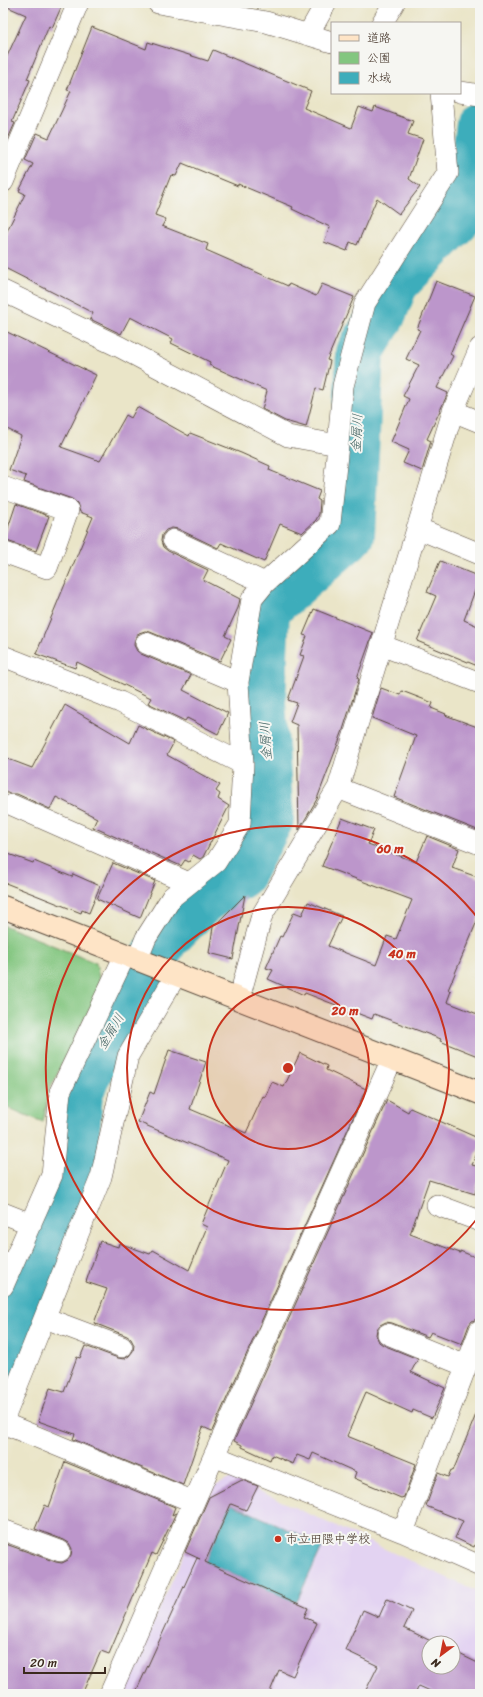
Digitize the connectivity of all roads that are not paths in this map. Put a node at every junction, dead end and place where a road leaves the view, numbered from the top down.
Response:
1 (78, 3) edge
2 (158, 3) edge
3 (326, 3) edge
4 (394, 3) edge
5 (383, 22) edge
6 (308, 34) junction
7 (331, 42) edge
8 (461, 92) edge
9 (441, 94) edge
10 (480, 95) edge
11 (5, 172) edge
12 (3, 291) edge
13 (480, 348) edge
14 (453, 411) junction
15 (480, 422) edge
16 (338, 444) junction
17 (3, 487) edge
18 (417, 528) junction
19 (173, 540) dead end
20 (3, 552) edge
21 (480, 554) edge
22 (265, 583) junction
23 (146, 643) dead end
24 (381, 645) junction
25 (3, 656) edge
26 (238, 682) junction
27 (480, 684) edge
28 (243, 764) junction
29 (338, 788) junction
30 (12, 805) dead end
31 (480, 844) edge
32 (189, 883) junction
33 (3, 907) edge
34 (131, 957) junction
35 (173, 974) junction
36 (238, 999) junction
37 (392, 1059) junction
38 (480, 1093) edge
39 (437, 1205) dead end
40 (3, 1213) edge
41 (480, 1222) edge
42 (30, 1224) junction
43 (3, 1286) edge
44 (45, 1318) junction
45 (480, 1330) edge
46 (388, 1334) dead end
47 (122, 1347) dead end
48 (466, 1366) junction
49 (3, 1422) edge
50 (214, 1456) junction
51 (194, 1502) junction
52 (3, 1530) edge
53 (403, 1532) junction
54 (60, 1551) dead end
55 (480, 1566) edge
56 (110, 1694) edge

1 - 11 street
2 - 6 street
3 - 6 street
4 - 5 street
6 - 7 street
8 - 10 street
9 - 16 street
12 - 16 street
13 - 14 street
14 - 15 street
14 - 18 street
16 - 22 street
17 - 20 street
18 - 21 street
18 - 24 street
19 - 22 street
22 - 26 street
23 - 26 street
24 - 27 street
24 - 29 street
25 - 28 street
26 - 28 street
28 - 32 street
29 - 31 street
29 - 36 street
30 - 32 street
32 - 34 street
33 - 34 street
34 - 35 street
34 - 42 street
35 - 36 street
35 - 44 street
36 - 37 street
37 - 38 street
37 - 50 street
39 - 41 street
40 - 42 street
42 - 43 street
44 - 47 street
44 - 49 street
45 - 48 street
46 - 48 street
48 - 53 street
49 - 51 street
50 - 51 street
50 - 53 street
51 - 56 street
52 - 54 street
53 - 55 street

